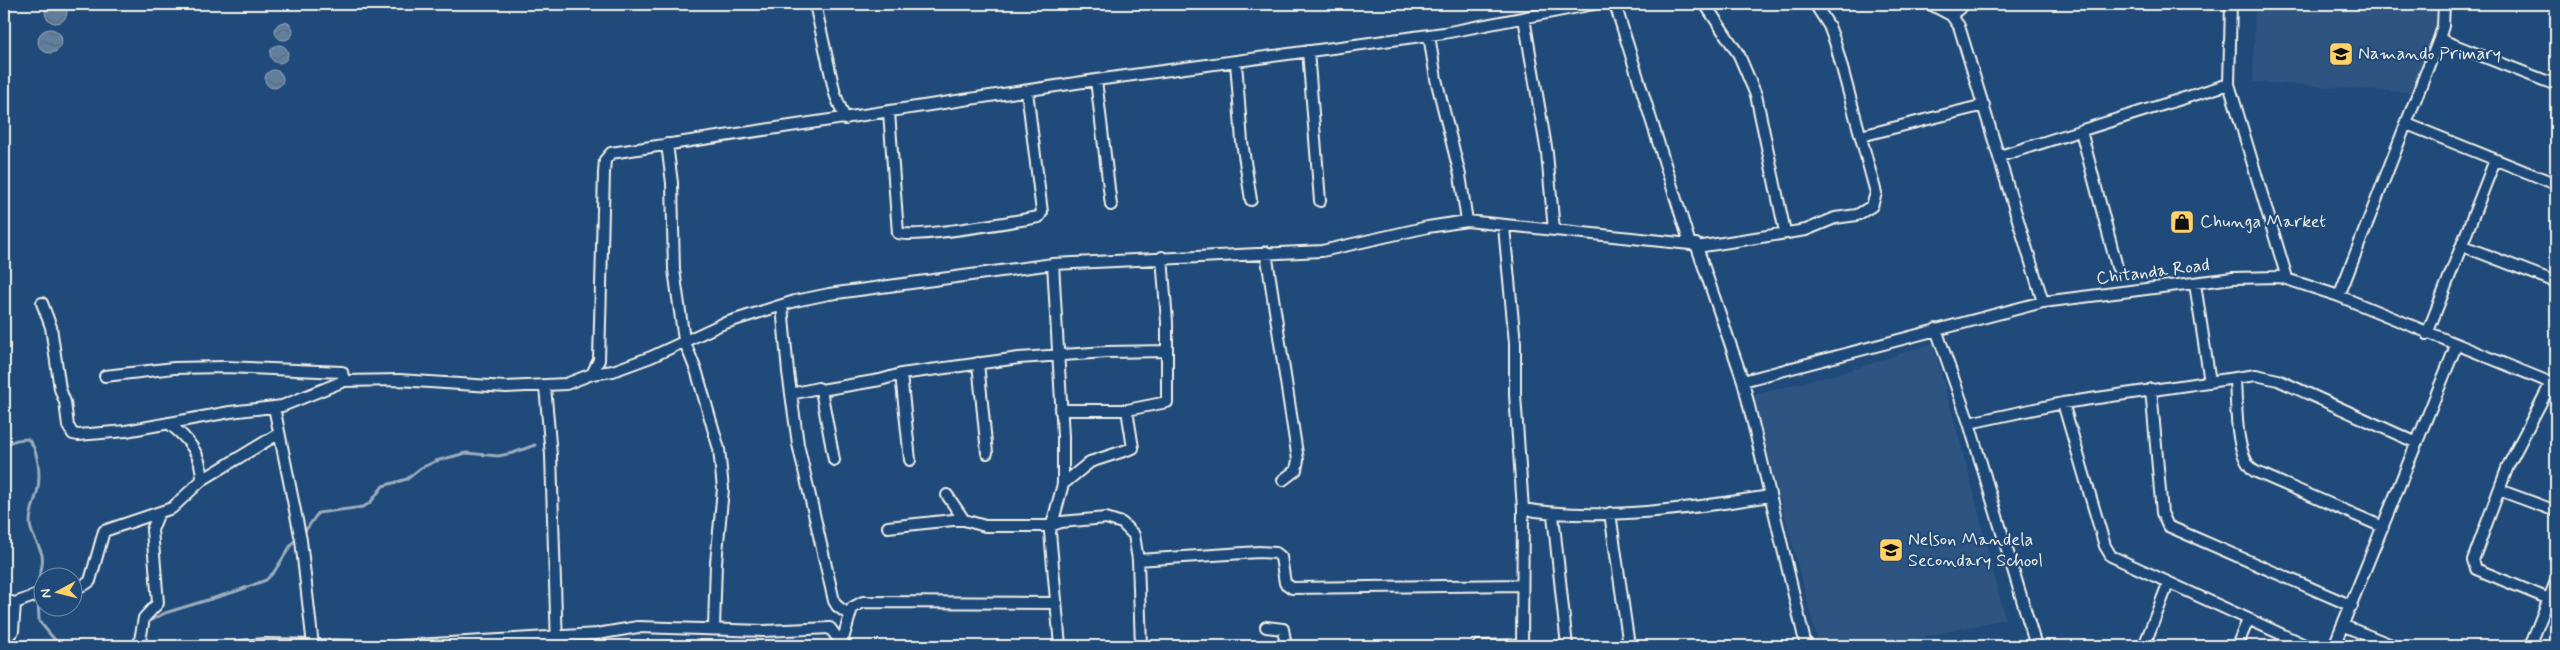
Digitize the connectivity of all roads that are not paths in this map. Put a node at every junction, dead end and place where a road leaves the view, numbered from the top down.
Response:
1 (814, 4) edge
2 (1594, 4) edge
3 (1615, 4) edge
4 (1705, 4) edge
5 (1815, 4) edge
6 (1930, 4) edge
7 (1964, 4) edge
8 (2231, 4) edge
9 (2444, 4) edge
10 (1951, 15) junction
11 (1524, 18) junction
12 (1429, 35) junction
13 (2440, 39) junction
14 (1308, 52) junction
15 (1236, 62) junction
16 (1096, 80) junction
17 (2229, 84) junction
18 (2556, 85) edge
19 (1026, 91) junction
20 (1984, 105) junction
21 (889, 112) junction
22 (845, 119) junction
23 (2407, 124) junction
24 (2082, 130) junction
25 (1861, 136) junction
26 (667, 144) junction
27 (2000, 156) junction
28 (2495, 160) junction
29 (2556, 184) edge
30 (1251, 200) dead end
31 (1320, 201) dead end
32 (1111, 205) dead end
33 (1467, 221) junction
34 (1504, 227) junction
35 (1554, 230) junction
36 (1785, 232) junction
37 (1694, 246) junction
38 (2463, 246) junction
39 (1266, 252) junction
40 (1162, 257) junction
41 (1053, 264) junction
42 (2117, 267) dead end
43 (2287, 278) junction
44 (2556, 282) edge
45 (2195, 284) junction
46 (2339, 296) junction
47 (2043, 302) junction
48 (42, 303) dead end
49 (782, 306) junction
50 (1936, 329) junction
51 (2427, 334) junction
52 (684, 340) junction
53 (2456, 346) junction
54 (1167, 351) junction
55 (1059, 355) junction
56 (978, 363) junction
57 (592, 374) junction
58 (901, 374) junction
59 (105, 376) dead end
60 (2235, 380) junction
61 (1744, 381) junction
62 (344, 382) junction
63 (2210, 382) junction
64 (2554, 384) edge
65 (545, 386) junction
66 (2151, 389) junction
67 (821, 390) junction
68 (791, 394) junction
69 (2063, 403) junction
70 (274, 407) junction
71 (1060, 410) junction
72 (1127, 410) junction
73 (168, 423) junction
74 (1969, 423) junction
75 (278, 434) junction
76 (2417, 443) junction
77 (987, 453) dead end
78 (834, 460) dead end
79 (910, 460) dead end
80 (202, 480) junction
81 (1283, 480) dead end
82 (1063, 484) junction
83 (2499, 490) junction
84 (947, 495) dead end
85 (1770, 496) junction
86 (1523, 509) junction
87 (2556, 511) edge
88 (1610, 513) junction
89 (158, 515) junction
90 (1554, 515) junction
91 (964, 520) junction
92 (1050, 526) junction
93 (888, 527) dead end
94 (2383, 527) junction
95 (1138, 560) junction
96 (2556, 581) edge
97 (2168, 584) junction
98 (82, 585) edge
99 (1522, 585) junction
100 (32, 598) edge
101 (4, 600) edge
102 (2549, 600) junction
103 (1056, 603) junction
104 (15, 604) junction
105 (2352, 606) junction
106 (848, 614) junction
107 (2248, 620) junction
108 (2344, 626) junction
109 (1266, 627) dead end
110 (714, 628) junction
111 (4, 640) edge
112 (557, 641) edge
113 (842, 645) edge
114 (139, 646) edge
115 (240, 646) edge
116 (313, 646) edge
117 (364, 646) edge
118 (399, 646) edge
119 (444, 646) edge
120 (1060, 646) edge
121 (1142, 646) edge
122 (1286, 646) edge
123 (1478, 646) edge
124 (1522, 646) edge
125 (1567, 646) edge
126 (1629, 646) edge
127 (1806, 646) edge
128 (2036, 646) edge
129 (2144, 646) edge
130 (2237, 646) edge
131 (2307, 646) edge
132 (2334, 646) edge
133 (2394, 646) edge
134 (2530, 646) edge

1 - 22 street
2 - 11 street
3 - 37 street
4 - 36 street
5 - 25 street
6 - 10 street
7 - 10 street
8 - 17 street
9 - 13 street
10 - 20 street
11 - 12 street
11 - 35 street
12 - 14 street
12 - 33 street
13 - 18 street
13 - 23 street
14 - 15 street
14 - 31 street
15 - 16 street
15 - 30 street
16 - 19 street
16 - 32 street
17 - 24 street
17 - 43 street
19 - 21 street
19 - 21 street
20 - 25 street
20 - 27 street
21 - 22 street
22 - 26 street
23 - 28 street
23 - 46 street
24 - 27 street
24 - 42 street
25 - 36 street
26 - 52 street
26 - 57 street
27 - 47 street
28 - 29 street
28 - 38 street
33 - 34 street
33 - 39 street
34 - 35 street
34 - 86 street
35 - 37 street
36 - 37 street
37 - 61 street
38 - 44 street
38 - 51 street
39 - 40 street
39 - 81 street
40 - 41 street
40 - 54 street
41 - 49 street
41 - 55 street
43 - 45 street, Chitanda Road
43 - 46 street, Chitanda Road
45 - 47 street, Chitanda Road
45 - 63 street
46 - 51 street, Chitanda Road
47 - 50 street, Chitanda Road
48 - 73 street
49 - 52 street
49 - 68 street
50 - 61 street, Chitanda Road
50 - 74 street
51 - 53 street, Chitanda Road
52 - 57 street
52 - 110 street
53 - 64 street, Chitanda Road
53 - 76 street
54 - 55 street
54 - 72 street
55 - 56 street
55 - 71 street
56 - 58 street
56 - 77 street
57 - 65 street
58 - 67 street
58 - 79 street
59 - 62 street
60 - 63 street
60 - 76 street
60 - 94 street
61 - 85 street
62 - 65 street
62 - 70 street
63 - 66 street
64 - 83 street
65 - 112 street
66 - 69 street
66 - 105 street
67 - 68 street
67 - 78 street
68 - 106 street
69 - 74 street
69 - 97 street
70 - 73 street
70 - 75 street
71 - 72 street
71 - 82 street
72 - 82 street
73 - 80 street
74 - 128 street
75 - 80 street
75 - 116 street
76 - 94 street
80 - 89 street
82 - 92 street
83 - 87 street
83 - 102 street
84 - 91 street
85 - 88 street
85 - 127 street
86 - 90 street
86 - 99 street
88 - 90 street
88 - 126 street
89 - 98 street
89 - 114 street
90 - 125 street
91 - 92 street
91 - 93 street
92 - 95 street
92 - 103 street
94 - 105 street
95 - 99 street
95 - 121 street
96 - 102 street
97 - 107 street
97 - 129 street
99 - 124 street
100 - 104 street
101 - 104 street
102 - 134 street
103 - 106 street
103 - 120 street
104 - 111 street
105 - 108 street
106 - 113 street
107 - 130 street
107 - 131 street
108 - 132 street
108 - 133 street
109 - 122 street
110 - 112 street
110 - 113 street
112 - 119 street
115 - 116 street
116 - 117 street
118 - 119 street
123 - 124 street

